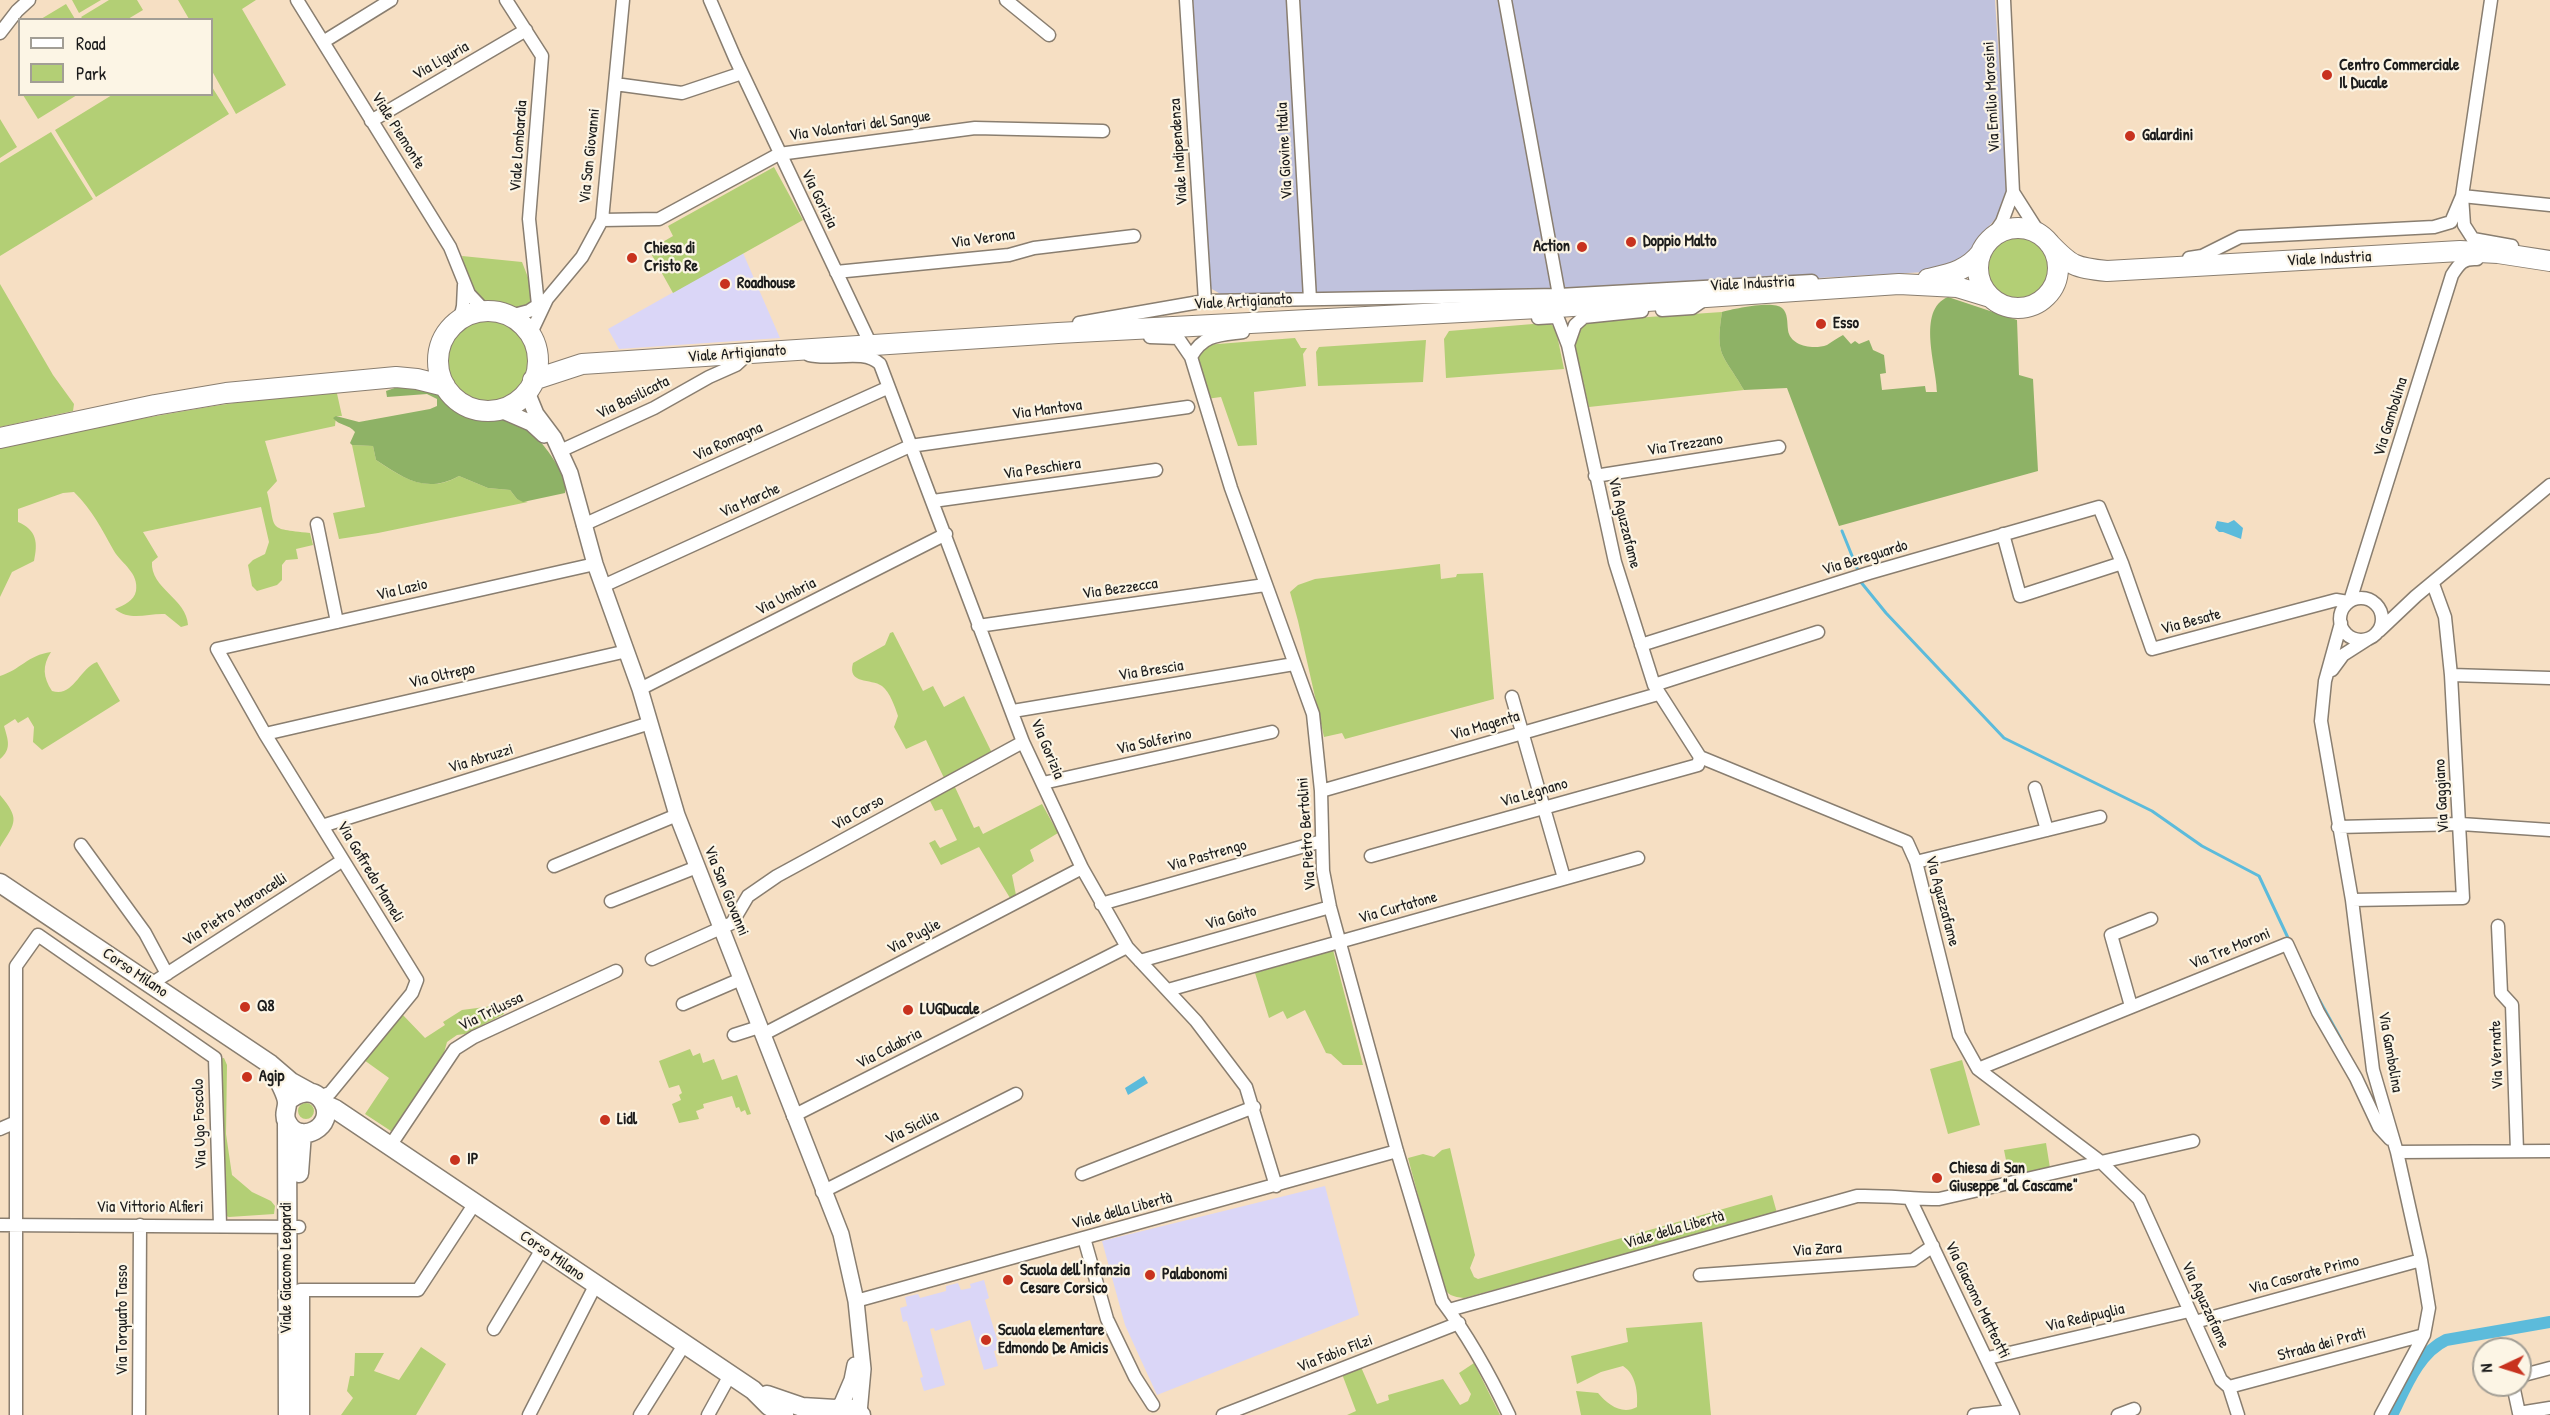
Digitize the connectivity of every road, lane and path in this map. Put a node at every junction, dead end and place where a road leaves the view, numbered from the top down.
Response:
1 (29, 0) edge
2 (297, 0) edge
3 (391, 0) edge
4 (506, 0) edge
5 (623, 0) edge
6 (710, 0) edge
7 (1006, 0) edge
8 (1186, 0) edge
9 (1293, 0) edge
10 (1505, 0) edge
11 (2004, 0) edge
12 (2491, 0) edge
13 (526, 30) junction
14 (0, 33) edge
15 (1049, 35) dead end
16 (323, 42) junction
17 (742, 73) junction
18 (615, 84) junction
19 (371, 121) junction
20 (1103, 131) dead end
21 (779, 154) junction
22 (2013, 192) junction
23 (2462, 196) junction
24 (2550, 205) edge
25 (602, 220) junction
26 (1134, 236) dead end
27 (2045, 239) junction
28 (1985, 247) junction
29 (2507, 255) junction
30 (2546, 261) edge
31 (2268, 262) junction
32 (2107, 271) junction
33 (836, 272) junction
34 (1946, 275) junction
35 (2452, 275) junction
36 (464, 284) junction
37 (1899, 284) junction
38 (2051, 291) junction
39 (1990, 297) junction
40 (1707, 298) junction
41 (1310, 299) junction
42 (1205, 301) junction
43 (1558, 301) junction
44 (543, 302) junction
45 (485, 311) junction
46 (1447, 312) junction
47 (510, 316) junction
48 (460, 319) junction
49 (1315, 319) junction
50 (1058, 333) junction
51 (994, 337) junction
52 (533, 343) junction
53 (895, 343) junction
54 (871, 345) junction
55 (1568, 345) junction
56 (439, 350) junction
57 (792, 350) junction
58 (748, 353) junction
59 (1191, 357) junction
60 (579, 364) junction
61 (880, 364) junction
62 (396, 377) junction
63 (445, 386) junction
64 (530, 386) junction
65 (887, 388) junction
66 (1188, 407) dead end
67 (501, 410) junction
68 (0, 438) edge
69 (910, 446) junction
70 (1779, 447) dead end
71 (560, 451) junction
72 (1156, 470) dead end
73 (1595, 477) junction
74 (2550, 485) edge
75 (933, 501) junction
76 (2099, 507) joint
77 (317, 524) dead end
78 (583, 525) junction
79 (946, 534) junction
80 (2003, 534) junction
81 (2122, 563) junction
82 (595, 564) junction
83 (2361, 569) junction
84 (2433, 584) junction
85 (1265, 585) junction
86 (603, 586) junction
87 (2416, 596) junction
88 (2349, 601) junction
89 (2376, 604) junction
90 (2316, 606) junction
91 (2340, 620) junction
92 (336, 622) junction
93 (978, 626) junction
94 (2379, 631) junction
95 (1818, 632) dead end
96 (2367, 639) junction
97 (1641, 645) junction
98 (217, 649) joint
99 (627, 651) junction
100 (1294, 664) junction
101 (2451, 675) junction
102 (2550, 678) edge
103 (2325, 681) junction
104 (640, 689) junction
105 (1656, 690) junction
106 (1512, 698) dead end
107 (1013, 711) junction
108 (650, 723) junction
109 (1272, 732) dead end
110 (1521, 732) junction
111 (265, 734) junction
112 (1023, 742) junction
113 (1700, 757) junction
114 (1043, 783) junction
115 (2036, 788) dead end
116 (1321, 791) junction
117 (1544, 808) junction
118 (677, 815) junction
119 (2100, 817) dead end
120 (2461, 824) junction
121 (322, 826) junction
122 (2338, 827) junction
123 (2047, 830) junction
124 (2550, 830) edge
125 (1322, 841) junction
126 (81, 845) dead end
127 (1371, 856) dead end
128 (1638, 858) dead end
129 (1916, 862) junction
130 (337, 864) dead end
131 (554, 866) dead end
132 (697, 867) junction
133 (1082, 868) junction
134 (1564, 878) junction
135 (0, 883) edge
136 (2352, 900) junction
137 (611, 901) dead end
138 (1101, 904) junction
139 (1330, 907) junction
140 (2151, 920) dead end
141 (721, 926) junction
142 (2498, 926) dead end
143 (1338, 942) junction
144 (1127, 947) junction
145 (652, 959) dead end
146 (1140, 961) junction
147 (616, 971) dead end
148 (167, 974) junction
149 (741, 979) junction
150 (151, 984) junction
151 (1168, 990) junction
152 (683, 1004) dead end
153 (2131, 1006) junction
154 (760, 1031) junction
155 (735, 1035) dead end
156 (270, 1064) junction
157 (1978, 1069) junction
158 (2373, 1070) junction
159 (2356, 1078) junction
160 (1016, 1094) dead end
161 (287, 1102) junction
162 (319, 1104) junction
163 (1254, 1107) junction
164 (793, 1116) junction
165 (16, 1122) junction
166 (287, 1122) junction
167 (0, 1129) edge
168 (302, 1133) junction
169 (2193, 1141) dead end
170 (390, 1146) junction
171 (2395, 1146) junction
172 (2517, 1150) junction
173 (1397, 1151) junction
174 (2550, 1151) edge
175 (2101, 1162) junction
176 (1082, 1174) dead end
177 (1276, 1186) junction
178 (822, 1192) junction
179 (1910, 1200) junction
180 (475, 1203) junction
181 (140, 1224) junction
182 (0, 1225) edge
183 (17, 1225) junction
184 (220, 1225) junction
185 (293, 1226) junction
186 (1084, 1238) junction
187 (1933, 1246) junction
188 (542, 1249) junction
189 (2421, 1260) junction
190 (1700, 1275) dead end
191 (595, 1286) junction
192 (300, 1290) junction
193 (856, 1301) junction
194 (1449, 1311) junction
195 (2192, 1317) junction
196 (1459, 1323) junction
197 (494, 1329) dead end
198 (2424, 1335) junction
199 (859, 1342) junction
200 (684, 1345) junction
201 (1988, 1358) junction
202 (2550, 1368) edge
203 (2532, 1373) edge
204 (730, 1375) junction
205 (2229, 1387) junction
206 (753, 1390) junction
207 (2516, 1397) edge
208 (1153, 1405) dead end
209 (2550, 1408) edge
210 (2134, 1409) dead end
211 (834, 1410) edge
212 (2012, 1413) edge
213 (860, 1414) edge
214 (16, 1415) edge
215 (139, 1415) edge
216 (288, 1415) edge
217 (300, 1415) edge
218 (530, 1415) edge
219 (640, 1415) edge
220 (708, 1415) edge
221 (784, 1415) edge
222 (1222, 1415) edge
223 (1509, 1415) edge
224 (1974, 1415) edge
225 (2118, 1415) edge
226 (2238, 1415) edge
227 (2381, 1415) edge

1 - 14 street
2 - 16 street, Viale Piemonte
3 - 16 street
4 - 13 street, Viale Lombardia
5 - 18 street, Via San Giovanni
6 - 17 street, Via Gorizia
7 - 15 street
8 - 42 street, Viale Indipendenza
9 - 41 street, Via Giovine Italia
10 - 43 street
11 - 22 street, Via Emilio Morosini
12 - 23 street
13 - 19 street, Via Liguria
13 - 44 street, Viale Lombardia
16 - 19 street, Viale Piemonte
17 - 18 street
17 - 21 street, Via Gorizia
18 - 25 street, Via San Giovanni
19 - 36 street, Viale Piemonte
20 - 21 street, Via Volontari del Sangue
21 - 25 street, Via Volontari del Sangue
21 - 33 street, Via Gorizia
22 - 27 street
22 - 28 street, Via Emilio Morosini
23 - 24 street
23 - 30 street
23 - 32 street
25 - 44 street, Via San Giovanni
26 - 33 street, Via Verona
27 - 28 main road, Viale Industria
27 - 32 main road, Viale Industria
27 - 38 main road
28 - 34 main road, Viale Industria
28 - 39 main road
29 - 30 main road, Viale Industria
29 - 31 main road, Viale Industria
29 - 35 street
31 - 32 main road, Viale Industria
31 - 35 street
32 - 38 main road, Viale Industria
33 - 54 street, Via Gorizia
34 - 37 main road, Viale Industria
34 - 43 street, Viale Industria
35 - 83 street, Via Gambolina
36 - 45 street, Viale Piemonte
36 - 48 street, Viale Piemonte
37 - 39 main road, Viale Industria
37 - 40 main road, Viale Industria
38 - 39 main road, Viale Industria
40 - 43 main road, Viale Industria
40 - 55 street
41 - 42 street, Viale Artigianato
41 - 43 street, Viale Artigianato
42 - 53 street, Viale Artigianato
43 - 46 main road, Viale Artigianato
44 - 47 street, Via San Giovanni
44 - 52 street, Via San Giovanni
45 - 47 main road
45 - 48 main road
46 - 49 main road, Viale Artigianato
46 - 55 street, Via Aguzzafame
47 - 52 main road
48 - 56 main road
49 - 50 main road, Viale Artigianato
49 - 59 street
50 - 51 main road, Viale Artigianato
50 - 59 street
51 - 53 main road, Viale Artigianato
51 - 61 street
52 - 60 main road, Viale Artigianato
52 - 64 main road
53 - 54 main road, Viale Artigianato
54 - 57 main road, Viale Artigianato
55 - 73 street, Via Aguzzafame
56 - 62 main road
56 - 63 main road
57 - 58 main road, Viale Artigianato
57 - 61 street
58 - 60 main road, Viale Artigianato
58 - 71 street, Via Basilicata
59 - 85 street, Via Pietro Bertolini
60 - 64 main road, Viale Artigianato
61 - 65 street, Via Gorizia
62 - 63 main road
62 - 68 main road
63 - 67 main road
64 - 67 main road
64 - 71 street, Via San Giovanni
65 - 69 street, Via Gorizia
65 - 78 street, Via Romagna
66 - 69 street, Via Mantova
67 - 71 street, Via San Giovanni
69 - 75 street, Via Gorizia
69 - 86 street, Via Marche
70 - 73 street, Via Trezzano
71 - 78 street, Via San Giovanni
72 - 75 street, Via Peschiera
73 - 97 street, Via Aguzzafame
74 - 84 street
75 - 79 street, Via Gorizia
76 - 80 street, Via Bereguardo
76 - 81 street, Via Besate
77 - 92 street
78 - 82 street, Via San Giovanni
79 - 93 street, Via Gorizia
79 - 104 street, Via Umbria
80 - 81 street
80 - 97 street, Via Bereguardo
81 - 90 street, Via Besate
82 - 86 street, Via San Giovanni
82 - 92 street, Via Lazio
83 - 88 street, Via Gambolina
83 - 89 street
84 - 87 street
84 - 101 street, Via Gaggiano
85 - 93 street, Via Bezzecca
85 - 100 street, Via Pietro Bertolini
86 - 99 street, Via San Giovanni
87 - 89 street
87 - 94 street, Via Gambolina
88 - 89 street
88 - 90 street, Via Besate
88 - 91 street, Via Gambolina
89 - 94 street
90 - 91 street
91 - 96 street
91 - 103 street, Via Gambolina
92 - 98 street, Via Lazio
93 - 107 street, Via Gorizia
94 - 96 street, Via Gambolina
95 - 105 street, Via Magenta
96 - 103 street, Via Gambolina
97 - 105 street, Via Aguzzafame
98 - 111 street, Via Goffredo Mameli
99 - 104 street, Via San Giovanni
99 - 111 street, Via Oltrepo
100 - 107 street, Via Brescia
100 - 116 street, Via Pietro Bertolini
101 - 102 street
101 - 120 street, Via Gaggiano
103 - 122 street, Via Gambolina
104 - 108 street, Via San Giovanni
105 - 110 street, Via Magenta
105 - 113 street, Via Aguzzafame
106 - 110 street
107 - 112 street, Via Gorizia
108 - 118 street, Via San Giovanni
108 - 121 street, Via Abruzzi
109 - 114 street, Via Solferino
110 - 116 street, Via Magenta
110 - 117 street
111 - 121 street, Via Goffredo Mameli
112 - 114 street, Via Gorizia
112 - 141 street, Via Carso
113 - 117 street, Via Legnano
113 - 129 street, Via Aguzzafame
114 - 133 street, Via Gorizia
115 - 123 street
116 - 125 street, Via Pietro Bertolini
117 - 127 street, Via Legnano
117 - 134 street
118 - 131 street
118 - 132 street, Via San Giovanni
119 - 123 street
120 - 122 street
120 - 124 street
120 - 136 street, Via Gaggiano
121 - 162 street, Via Goffredo Mameli
122 - 136 street, Via Gambolina
123 - 129 street
125 - 138 street, Via Pastrengo
125 - 139 street, Via Pietro Bertolini
126 - 148 street
128 - 134 street, Via Curtatone
129 - 157 street, Via Aguzzafame
130 - 148 street, Via Pietro Maroncelli
132 - 137 street
132 - 141 street, Via San Giovanni
133 - 138 street, Via Gorizia
133 - 154 street, Via Puglie
134 - 143 street, Via Curtatone
135 - 150 main road, Corso Milano
136 - 158 street, Via Gambolina
138 - 144 street, Via Gorizia
139 - 143 street, Via Pietro Bertolini
139 - 146 street, Via Goito
140 - 153 street
141 - 145 street, Via Carso
141 - 149 street, Via San Giovanni
142 - 172 street, Via Vernate
143 - 151 street, Via Curtatone
143 - 173 street, Via Pietro Bertolini
144 - 146 street, Via Gorizia
144 - 164 street, Via Calabria
146 - 151 street, Via Gorizia
147 - 170 street, Via Trilussa
148 - 150 street, Via Pietro Maroncelli
149 - 152 street
149 - 154 street, Via San Giovanni
150 - 156 main road, Corso Milano
151 - 163 street, Via Gorizia
153 - 157 street, Via Tre Moroni
153 - 159 street, Via Tre Moroni
154 - 155 street, Via Puglie
154 - 164 street, Via San Giovanni
156 - 161 main road
156 - 162 main road, Corso Milano
157 - 175 street, Via Aguzzafame
158 - 159 street
158 - 171 street, Via Gambolina
159 - 171 street, Via Tre Moroni
160 - 178 street, Via Sicilia
161 - 162 main road, Corso Milano
161 - 166 main road
162 - 168 main road, Corso Milano
162 - 170 main road, Corso Milano
163 - 176 street
163 - 177 street, Via Gorizia
164 - 178 street, Via San Giovanni
165 - 167 street
165 - 183 street
165 - 184 street, Via Ugo Foscolo
166 - 168 main road
166 - 185 main road, Viale Giacomo Leopardi
168 - 185 main road, Viale Giacomo Leopardi
169 - 175 street, Viale della Libertà
170 - 180 main road, Corso Milano
171 - 172 street
171 - 189 street, Via Gambolina
172 - 174 street
173 - 177 street, Viale della Libertà
173 - 194 street, Via Pietro Bertolini
175 - 179 street, Viale della Libertà
175 - 195 street, Via Aguzzafame
177 - 186 street, Viale della Libertà
178 - 193 street, Via San Giovanni
179 - 187 street, Via Giacomo Matteotti
179 - 194 street, Viale della Libertà
180 - 188 main road, Corso Milano
180 - 192 street
181 - 183 street, Via Vittorio Alfieri
181 - 184 street, Via Vittorio Alfieri
181 - 215 street, Via Torquato Tasso
182 - 183 street, Via Vittorio Alfieri
183 - 214 street
184 - 185 street, Via Vittorio Alfieri
185 - 192 main road, Viale Giacomo Leopardi
185 - 216 main road, Viale Giacomo Leopardi
186 - 193 street, Viale della Libertà
186 - 208 street
187 - 190 street, Via Zara
187 - 201 street, Via Giacomo Matteotti
188 - 191 main road, Corso Milano
188 - 197 street
189 - 195 street, Via Casorate Primo
189 - 198 street, Via Gambolina
191 - 200 main road, Corso Milano
191 - 218 street
192 - 217 main road, Viale Giacomo Leopardi
193 - 199 street, Via San Giovanni
194 - 196 street, Via Pietro Bertolini
195 - 201 street, Via Redipuglia
195 - 205 street, Via Aguzzafame
196 - 222 street, Via Fabio Filzi
196 - 223 street, Via Pietro Bertolini
198 - 205 street, Strada dei Prati
198 - 227 street, Via Gambolina
199 - 211 street, Via San Giovanni
199 - 213 street, Via San Giovanni
200 - 204 main road, Corso Milano
200 - 219 street
201 - 212 street, Via Giacomo Matteotti
202 - 203 street
204 - 206 main road, Corso Milano
204 - 220 street
205 - 226 street, Via Aguzzafame
206 - 211 main road, Corso Milano
206 - 221 main road, Corso Milano
207 - 209 street
210 - 225 street
211 - 213 main road, Corso Milano
212 - 224 street

